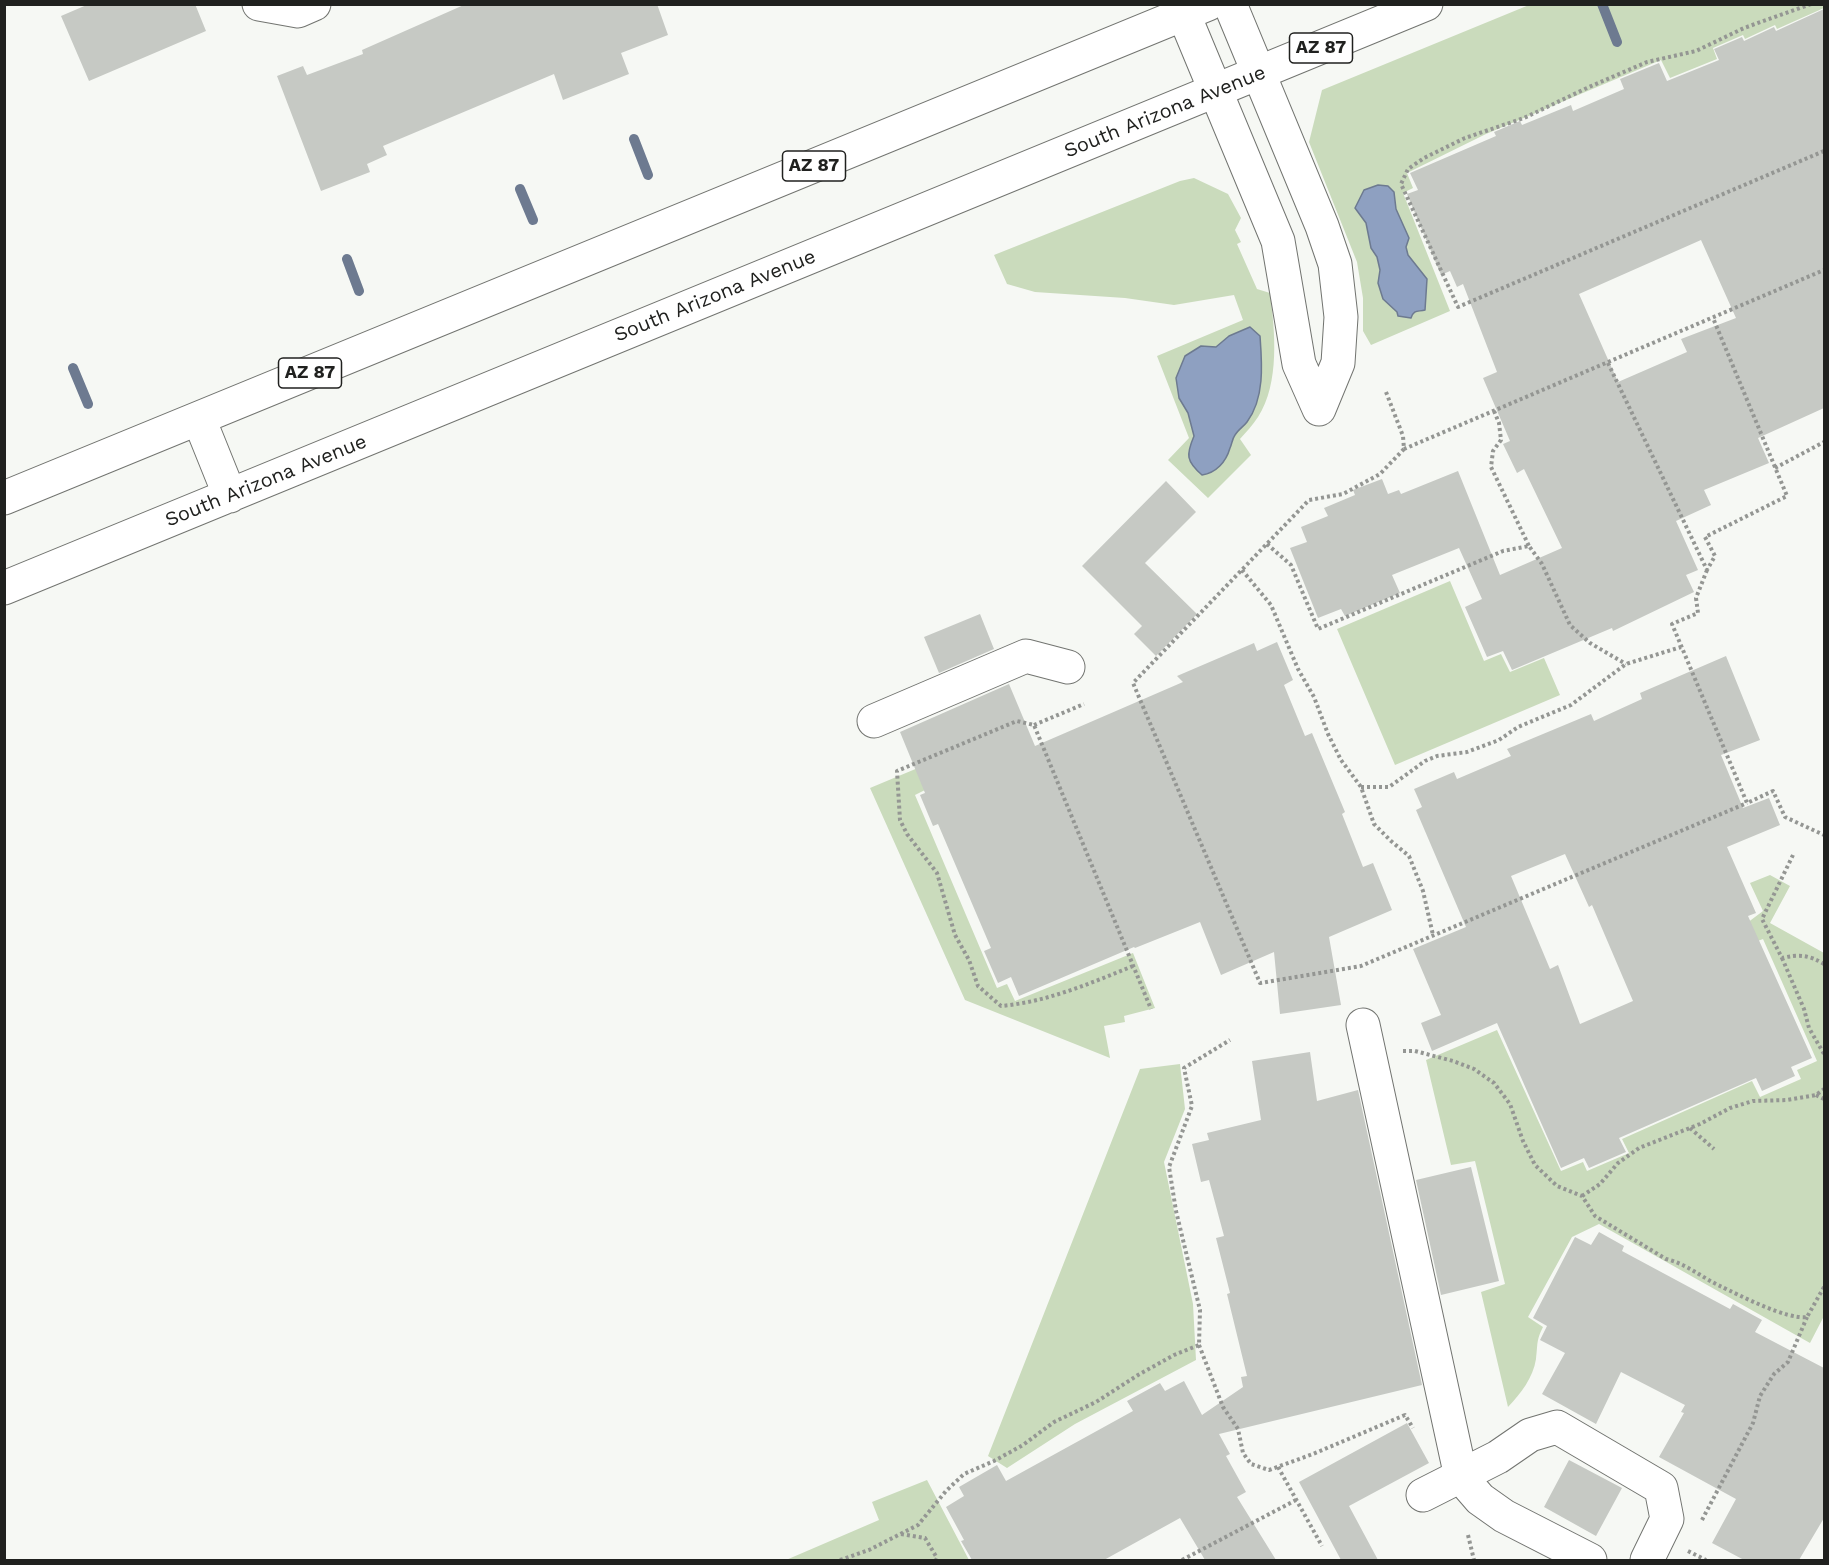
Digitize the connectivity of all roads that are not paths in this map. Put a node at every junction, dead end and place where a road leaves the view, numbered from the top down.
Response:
1 (259, 4) edge
2 (314, 4) edge
3 (1230, 4) edge
4 (1426, 4) edge
5 (1192, 8) edge
6 (1258, 73) junction
7 (1216, 91) junction
8 (1322, 226) junction
9 (1278, 241) junction
10 (199, 418) junction
11 (230, 496) junction
12 (4, 498) edge
13 (4, 588) edge
14 (1068, 667) dead end
15 (874, 721) dead end
16 (1363, 1025) dead end
17 (1457, 1461) junction
18 (1423, 1495) dead end
19 (1590, 1560) edge
20 (1647, 1560) edge

1 - 2 main road
3 - 6 main road
4 - 6 main road, South Arizona Avenue / AZ 87
5 - 7 main road
5 - 10 main road, AZ 87
6 - 7 main road, South Arizona Avenue / AZ 87
6 - 8 main road
7 - 9 main road
7 - 11 main road, South Arizona Avenue / AZ 87
8 - 9 main road
8 - 9 main road
10 - 11 main road
10 - 12 main road, AZ 87
11 - 13 main road, South Arizona Avenue / AZ 87
14 - 15 main road
16 - 17 main road
17 - 18 main road
17 - 19 main road
17 - 20 main road

